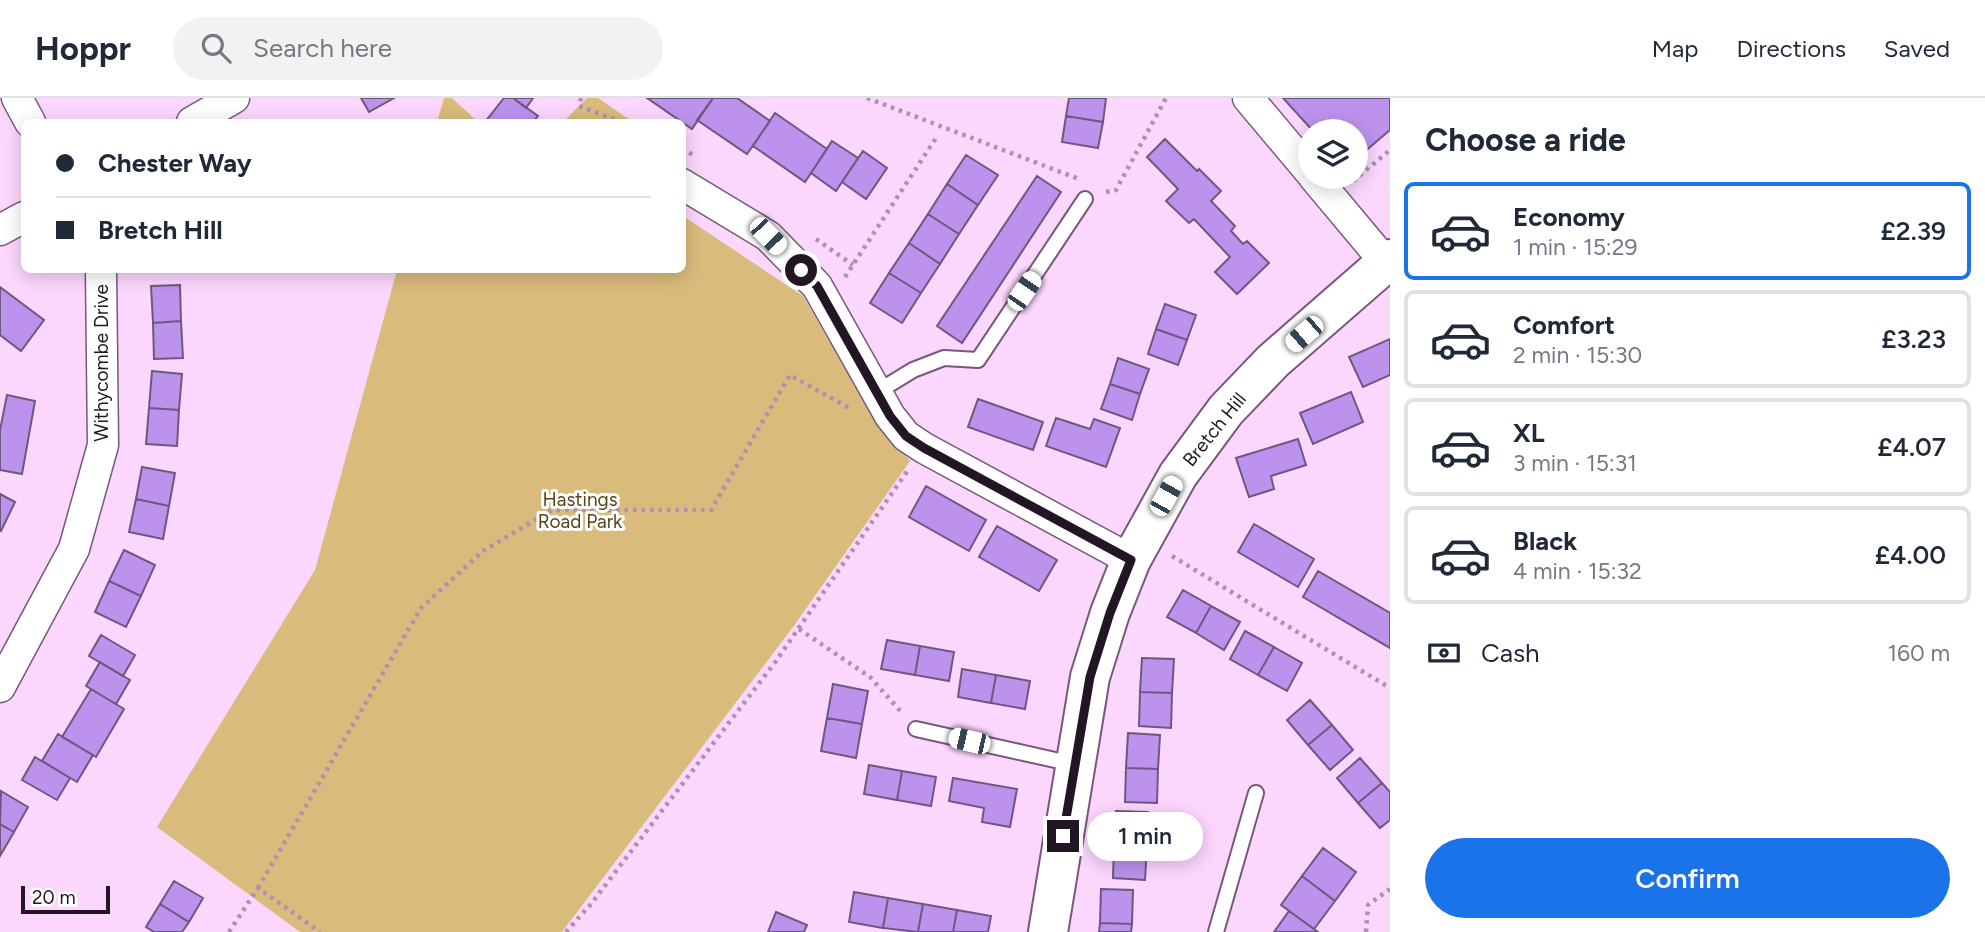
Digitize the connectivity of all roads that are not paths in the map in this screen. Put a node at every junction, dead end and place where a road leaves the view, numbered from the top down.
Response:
1 (17, 98) edge
2 (234, 98) edge
3 (1248, 98) edge
4 (28, 119) edge
5 (197, 119) edge
6 (1298, 158) edge
7 (686, 186) edge
8 (1324, 189) edge
9 (1085, 199) road end
10 (21, 220) edge
11 (0, 230) edge
12 (1388, 261) edge
13 (101, 273) edge
14 (867, 402) junction
15 (1137, 550) junction
16 (0, 687) edge
17 (916, 729) road end
18 (1074, 764) junction
19 (1256, 793) dead end
20 (1048, 932) edge
21 (1216, 932) edge

1 - 4 street
2 - 5 street
3 - 6 street
7 - 14 street
8 - 12 street
9 - 14 lane
10 - 11 street
12 - 15 street, Bretch Hill
13 - 16 street, Withycombe Drive
14 - 15 street
15 - 18 street, Bretch Hill
17 - 18 lane
18 - 20 street, Bretch Hill
19 - 21 lane

